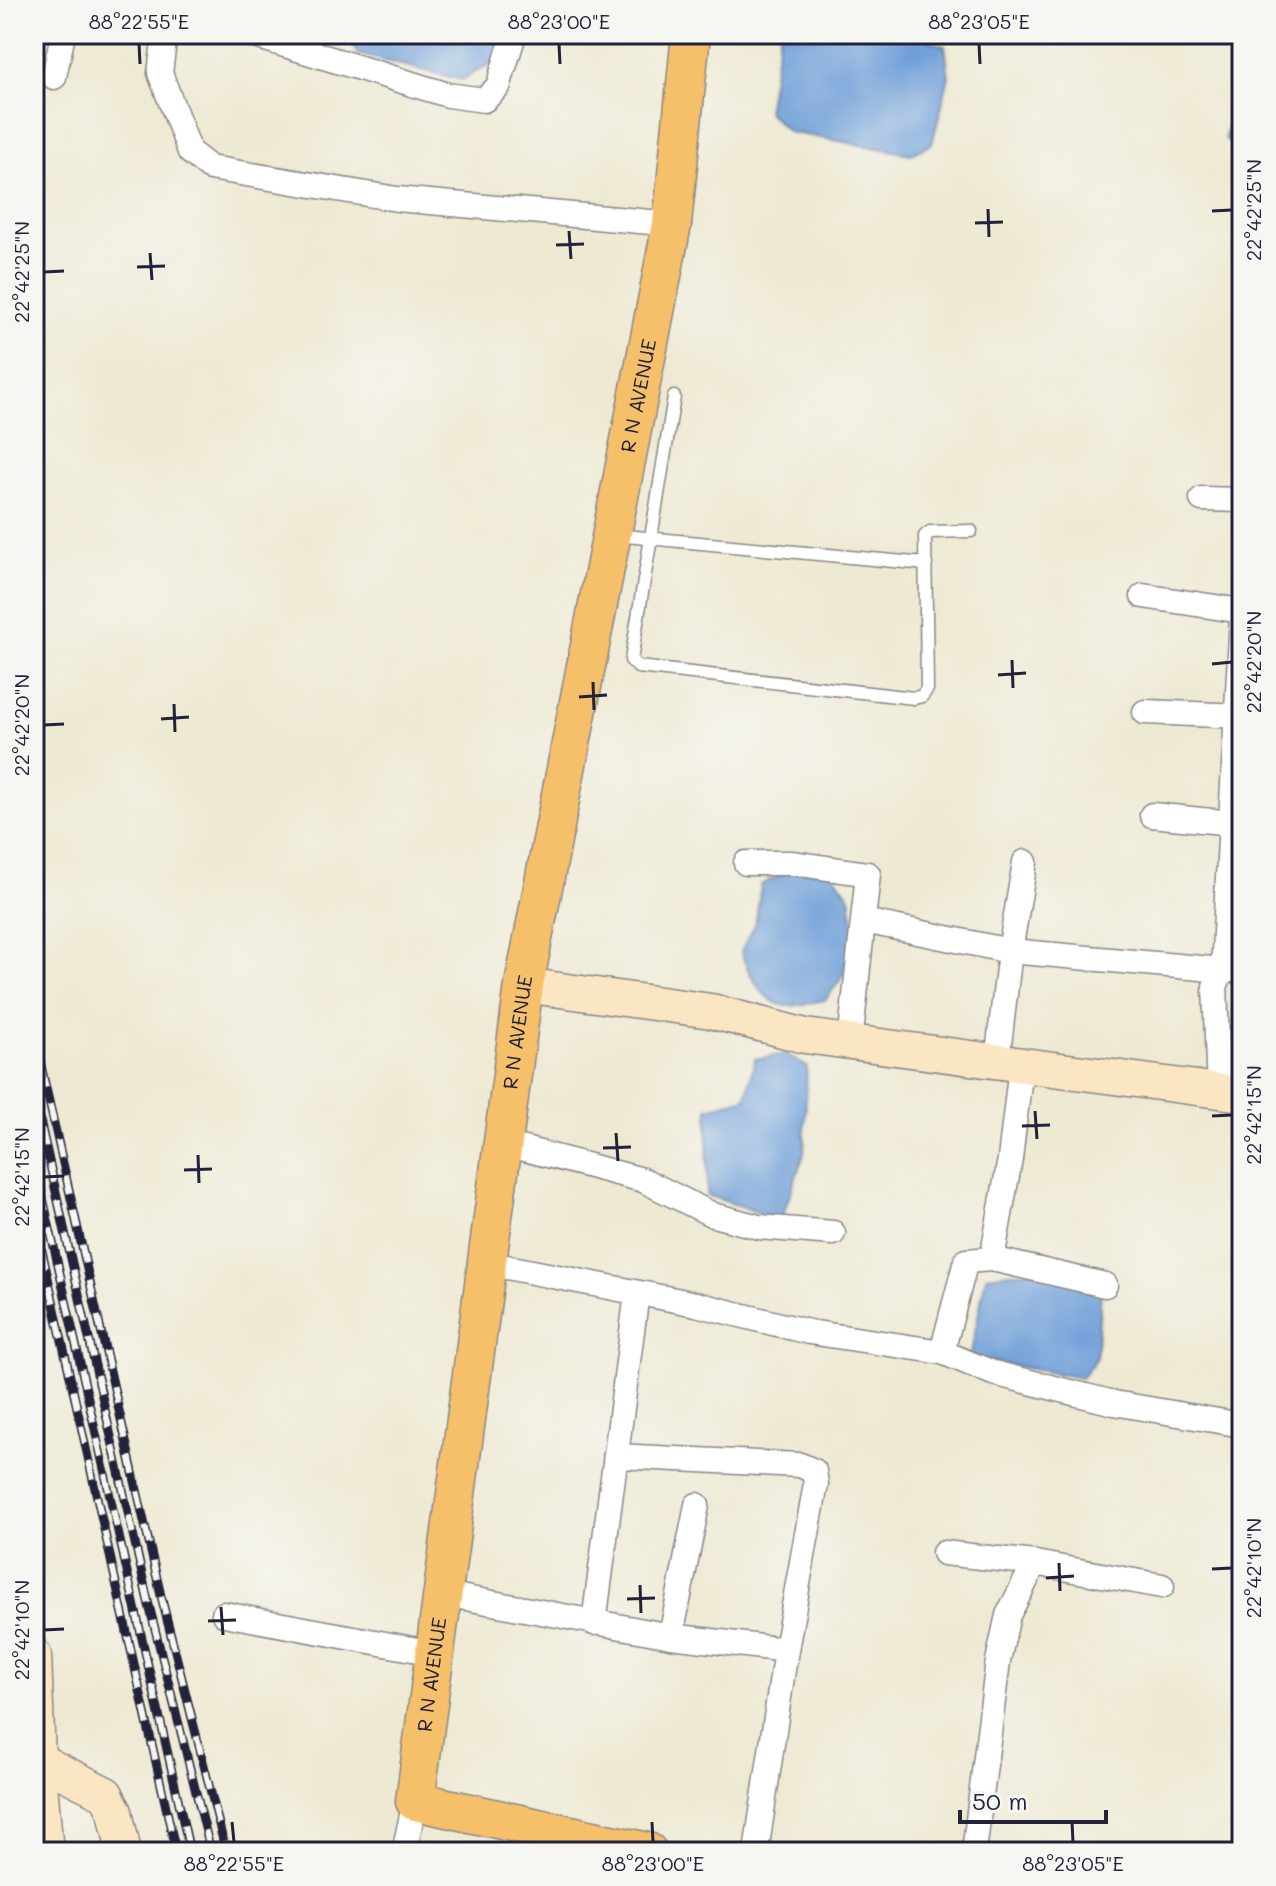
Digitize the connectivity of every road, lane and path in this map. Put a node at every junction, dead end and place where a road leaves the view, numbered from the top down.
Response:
1 (63, 34) edge
2 (165, 34) edge
3 (249, 34) edge
4 (514, 34) edge
5 (691, 34) edge
6 (330, 46) edge
7 (54, 77) dead end
8 (672, 224) junction
9 (674, 397) dead end
10 (1202, 499) dead end
11 (1242, 500) edge
12 (971, 531) dead end
13 (611, 535) junction
14 (649, 539) junction
15 (926, 564) junction
16 (1143, 596) dead end
17 (1242, 611) edge
18 (1242, 617) edge
19 (1145, 712) dead end
20 (1239, 715) edge
21 (1152, 815) dead end
22 (1237, 824) edge
23 (1025, 862) dead end
24 (746, 863) dead end
25 (864, 921) junction
26 (1010, 951) junction
27 (1232, 970) edge
28 (524, 985) junction
29 (850, 1043) junction
30 (1009, 1064) junction
31 (1230, 1093) edge
32 (502, 1143) junction
33 (833, 1233) dead end
34 (992, 1259) junction
35 (486, 1263) junction
36 (1105, 1285) dead end
37 (637, 1293) junction
38 (942, 1352) junction
39 (1242, 1425) edge
40 (616, 1456) junction
41 (697, 1505) dead end
42 (944, 1553) dead end
43 (1035, 1563) junction
44 (1162, 1586) dead end
45 (444, 1594) junction
46 (224, 1614) dead end
47 (594, 1623) junction
48 (671, 1636) junction
49 (786, 1650) junction
50 (434, 1653) junction
51 (34, 1655) edge
52 (38, 1760) junction
53 (415, 1801) junction
54 (46, 1852) edge
55 (124, 1852) edge
56 (404, 1852) edge
57 (648, 1852) edge
58 (756, 1852) edge
59 (974, 1852) edge

1 - 7 street
2 - 8 street
3 - 6 street
4 - 6 street
5 - 8 main road, R N AVENUE
8 - 13 main road, R N AVENUE
9 - 14 lane
10 - 11 street
12 - 15 lane
13 - 14 lane
13 - 28 main road, R N AVENUE
14 - 15 lane
14 - 15 lane
16 - 17 street
18 - 20 street
19 - 20 street
20 - 22 street
21 - 22 street
22 - 27 street
23 - 26 street
24 - 25 street
25 - 26 street
25 - 29 street
26 - 27 street
26 - 30 street
27 - 31 street
28 - 29 street
28 - 32 main road, R N AVENUE
29 - 30 street
30 - 31 street
30 - 34 street
32 - 33 street
32 - 35 main road, R N AVENUE
34 - 36 street
34 - 38 street
35 - 37 street
35 - 45 main road, R N AVENUE
37 - 38 street
37 - 40 street
38 - 39 street
40 - 47 street
40 - 49 street
41 - 48 street
42 - 43 street
43 - 44 street
43 - 59 street
45 - 47 street
45 - 50 main road, R N AVENUE
46 - 50 street
47 - 48 street
48 - 49 street
49 - 58 street
50 - 53 main road, R N AVENUE
51 - 52 street
52 - 54 street
52 - 55 street
53 - 56 street
53 - 57 main road

